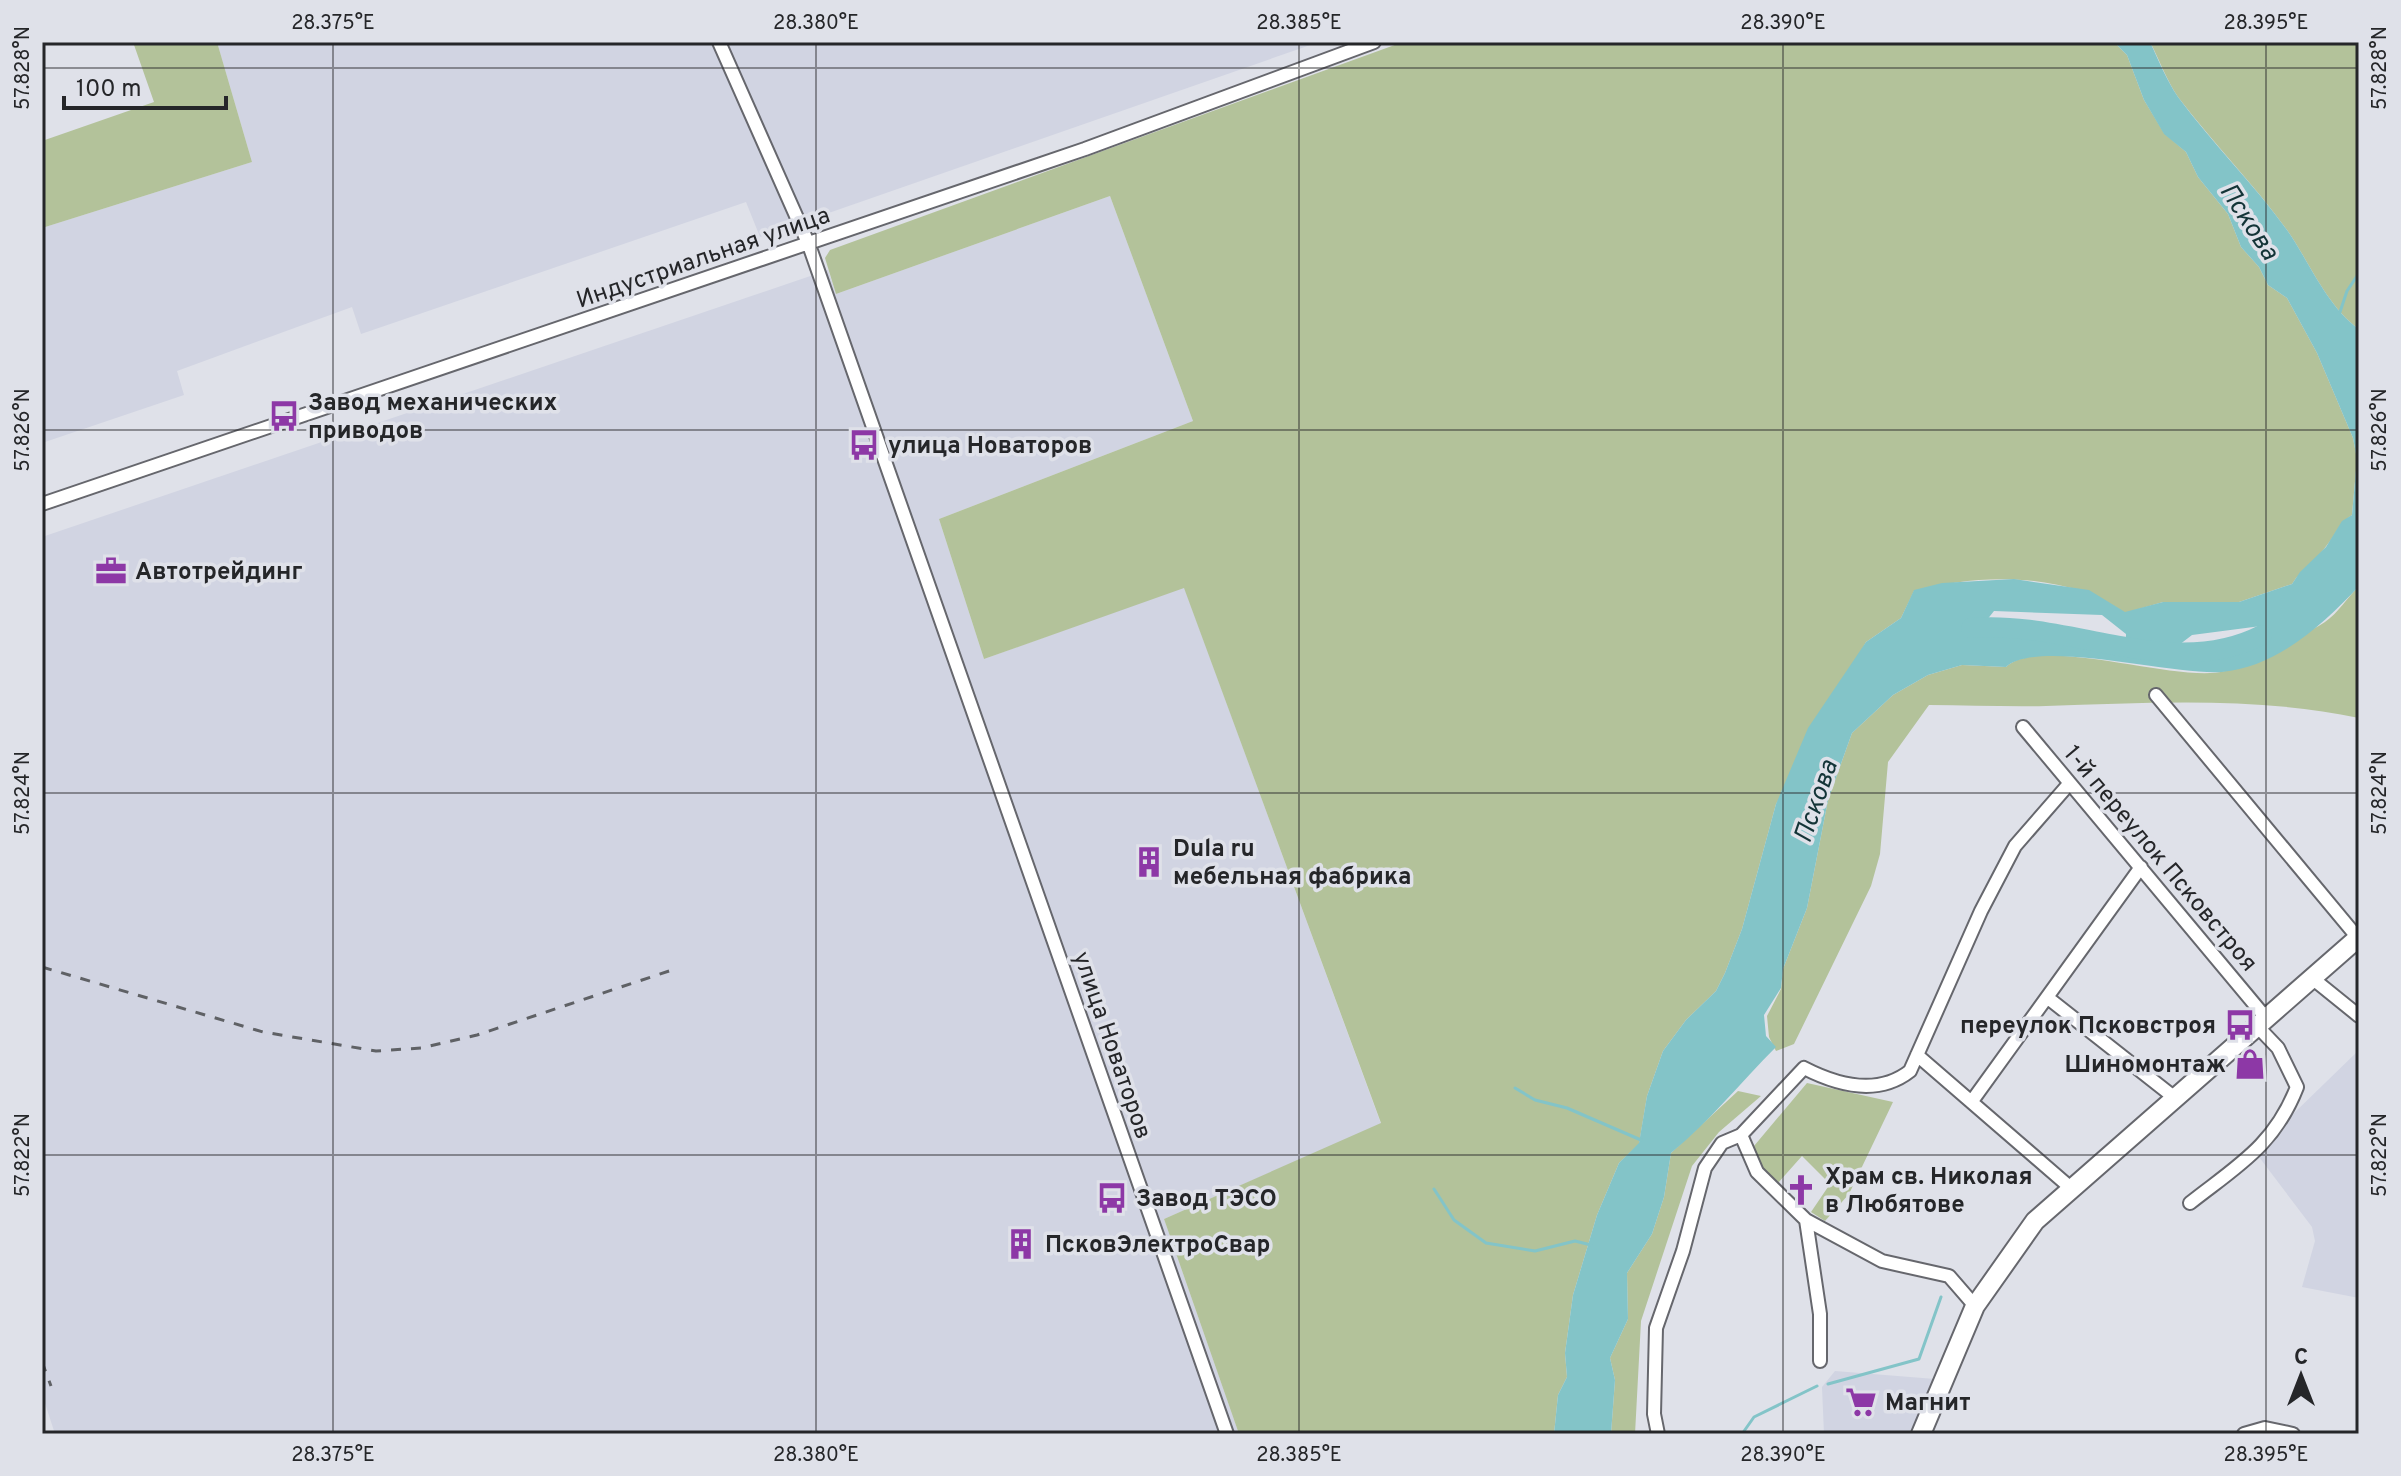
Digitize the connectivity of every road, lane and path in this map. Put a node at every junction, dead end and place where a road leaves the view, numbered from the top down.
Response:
1 (719, 42) edge
2 (1374, 42) edge
3 (809, 245) junction
4 (42, 504) edge
5 (2156, 695) dead end
6 (2023, 727) dead end
7 (2069, 784) junction
8 (2141, 867) junction
9 (2358, 938) edge
10 (2312, 978) junction
11 (2048, 998) junction
12 (2359, 1016) edge
13 (2261, 1022) junction
14 (1917, 1055) junction
15 (2175, 1098) junction
16 (1972, 1101) junction
17 (1741, 1135) junction
18 (2072, 1189) junction
19 (2190, 1203) dead end
20 (1806, 1220) junction
21 (1975, 1306) junction
22 (1820, 1361) dead end
23 (1227, 1434) edge
24 (1658, 1434) edge
25 (1921, 1434) edge
26 (2246, 1434) edge
27 (2293, 1434) edge

1 - 3 street, улица Новаторов
2 - 3 street, Индустриальная улица
3 - 4 street, Индустриальная улица
3 - 23 street, улица Новаторов
5 - 9 street
6 - 7 street, 1-й переулок Псковстроя
7 - 8 street, 1-й переулок Псковстроя
7 - 14 street
8 - 11 street
8 - 13 street, 1-й переулок Псковстроя
9 - 10 main road
10 - 12 street
10 - 13 main road
11 - 15 street
11 - 16 street
13 - 15 main road
13 - 19 street, 1-й переулок Псковстроя
14 - 16 street
14 - 17 street
15 - 18 main road
16 - 18 street
17 - 20 street
17 - 24 street
18 - 21 main road
20 - 21 street
20 - 22 street
21 - 25 main road
26 - 27 street

